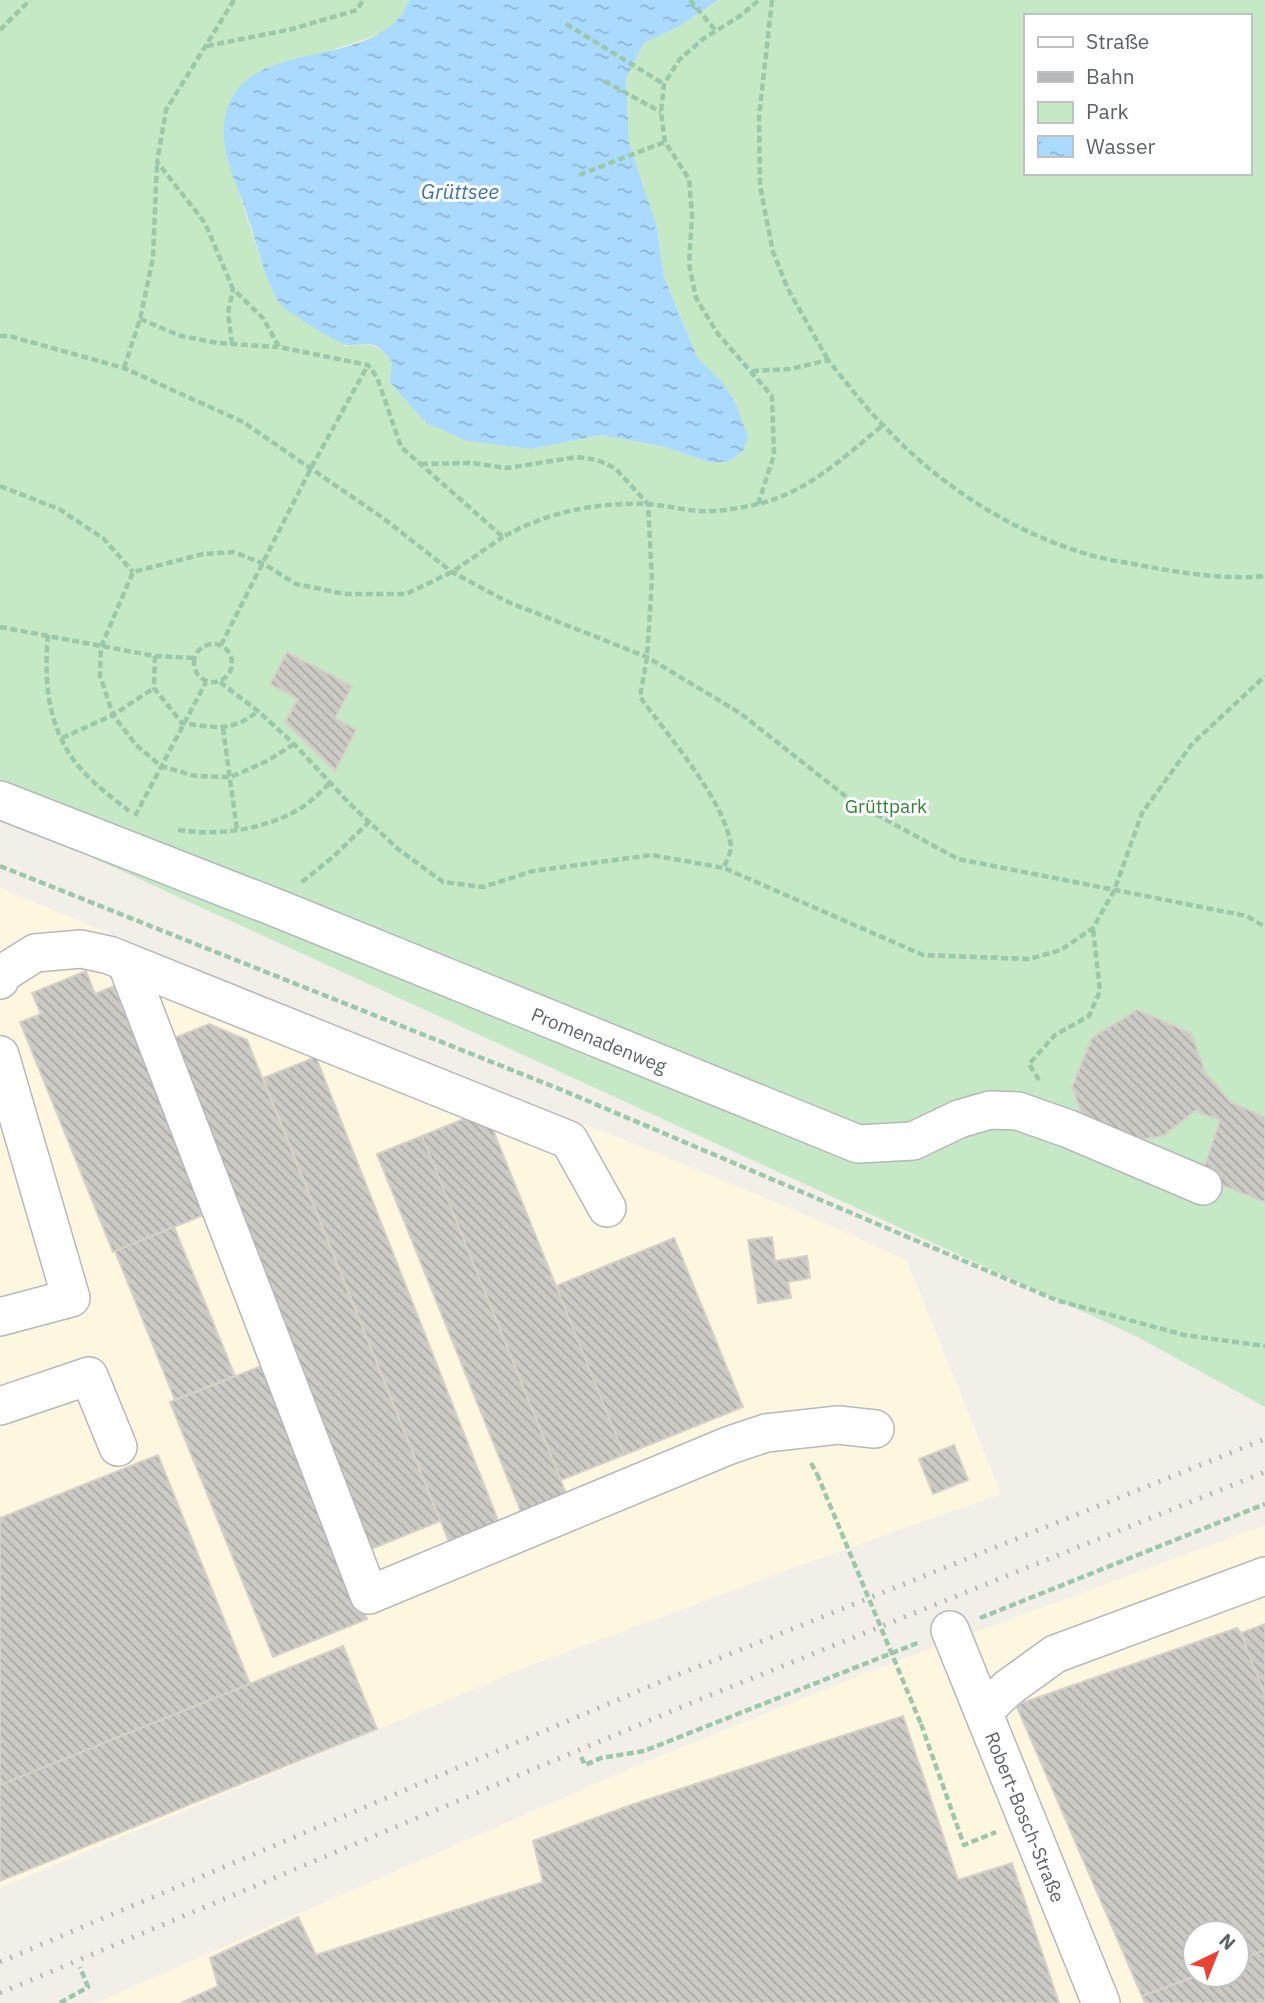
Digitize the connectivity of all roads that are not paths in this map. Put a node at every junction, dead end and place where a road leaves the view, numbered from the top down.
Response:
1 (0, 800) edge
2 (126, 962) junction
3 (0, 981) edge
4 (0, 1055) edge
5 (1203, 1186) dead end
6 (607, 1208) dead end
7 (0, 1317) edge
8 (0, 1406) edge
9 (874, 1429) dead end
10 (118, 1447) dead end
11 (1265, 1576) edge
12 (950, 1630) road end
13 (983, 1712) junction
14 (1101, 2003) edge

1 - 5 street, Promenadenweg
2 - 3 street
2 - 6 street
2 - 9 street
4 - 7 street
8 - 10 street
11 - 13 street
12 - 13 street, Robert-Bosch-Straße
13 - 14 street, Robert-Bosch-Straße

